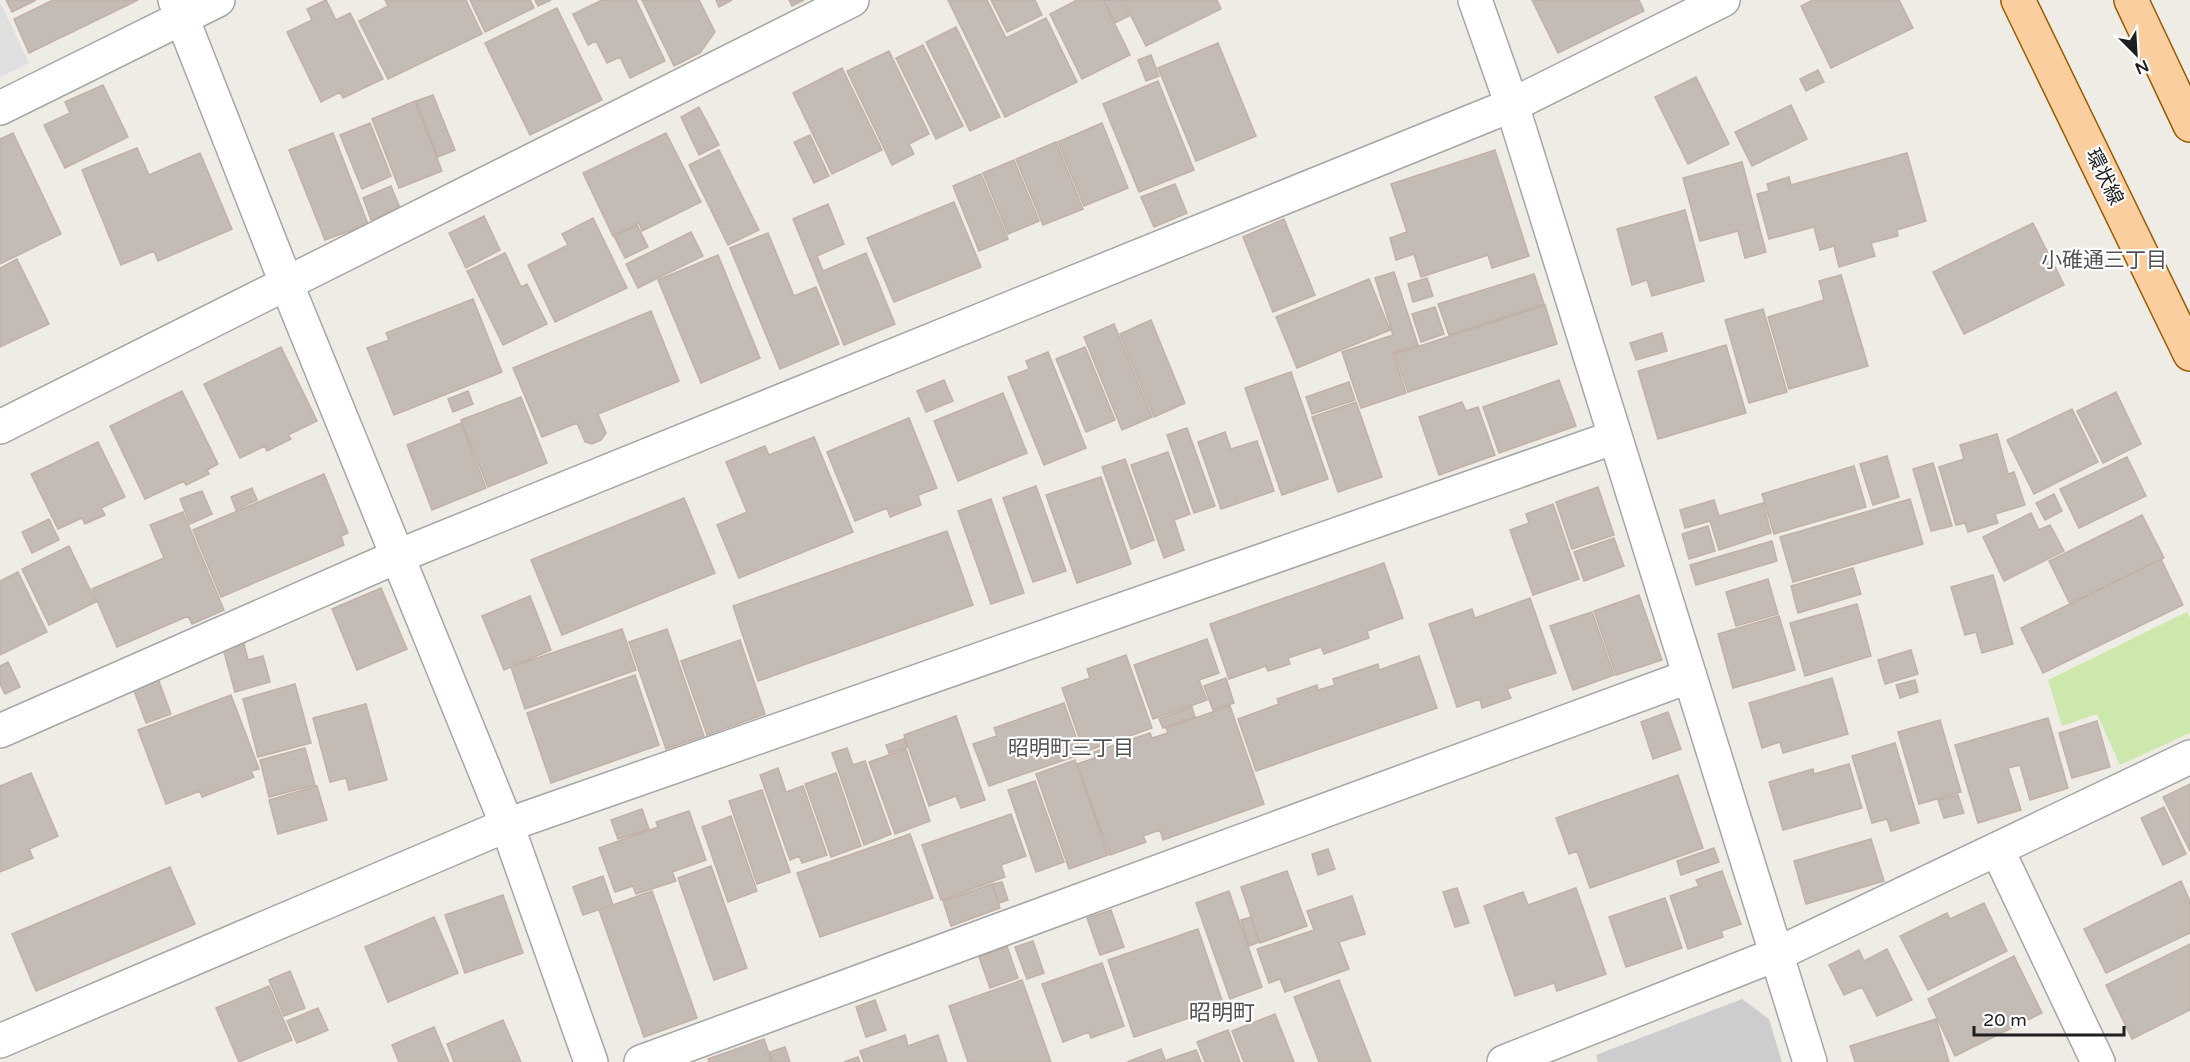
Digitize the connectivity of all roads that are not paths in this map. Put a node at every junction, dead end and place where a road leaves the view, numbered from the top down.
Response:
1 (218, 0) edge
2 (852, 0) edge
3 (1474, 0) edge
4 (1723, 0) edge
5 (2018, 0) edge
6 (2131, 0) edge
7 (179, 9) edge
8 (1512, 105) junction
9 (0, 108) edge
10 (2190, 125) edge
11 (287, 285) junction
12 (2190, 354) edge
13 (0, 427) edge
14 (1615, 436) junction
15 (396, 557) junction
16 (1690, 676) junction
17 (0, 731) edge
18 (2190, 757) edge
19 (507, 825) junction
20 (1997, 849) junction
21 (1777, 954) junction
22 (0, 1041) edge
23 (591, 1062) edge
24 (641, 1062) edge
25 (1504, 1062) edge
26 (1810, 1062) edge
27 (2098, 1062) edge

1 - 7 street
2 - 11 street
3 - 8 street
4 - 8 street
5 - 12 main road, 環状線
6 - 10 main road
7 - 9 street
7 - 11 street
8 - 14 street
8 - 15 street
11 - 13 street
11 - 15 street
14 - 16 street
14 - 19 street
15 - 17 street
15 - 19 street
16 - 21 street
16 - 24 street
18 - 20 street
19 - 22 street
19 - 23 street
20 - 21 street
20 - 27 street
21 - 25 street
21 - 26 street

